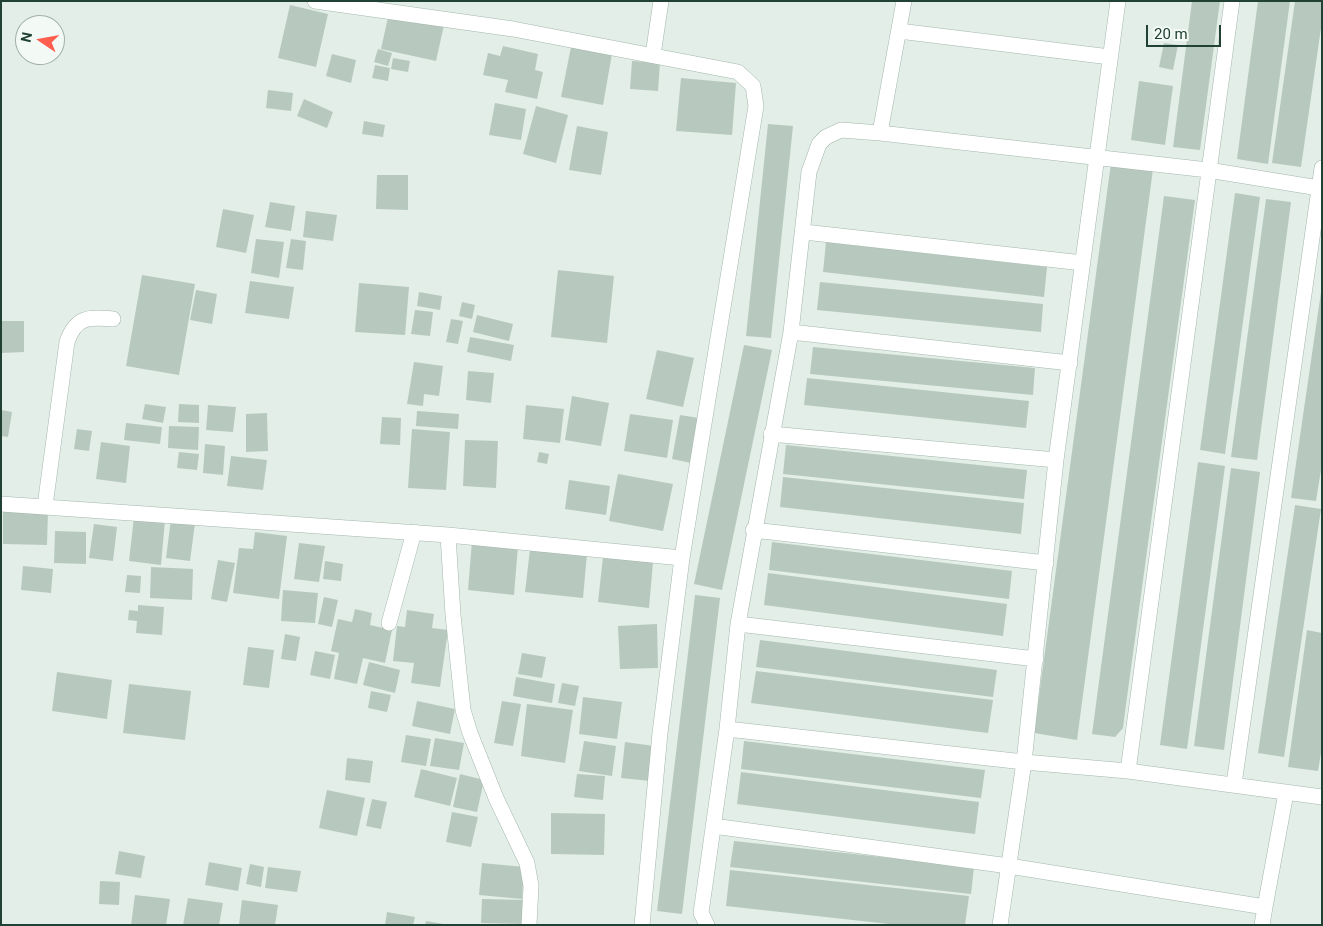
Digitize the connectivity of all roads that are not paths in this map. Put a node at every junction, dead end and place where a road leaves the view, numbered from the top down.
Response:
1 (315, 1) edge
2 (661, 1) edge
3 (904, 1) edge
4 (1118, 1) edge
5 (1232, 1) edge
6 (899, 31) junction
7 (652, 55) junction
8 (1110, 57) junction
9 (880, 133) junction
10 (1096, 158) junction
11 (1322, 168) edge
12 (1208, 170) junction
13 (1319, 188) junction
14 (804, 232) junction
15 (1083, 263) junction
16 (113, 319) dead end
17 (791, 332) junction
18 (1070, 363) junction
19 (771, 434) junction
20 (1056, 460) junction
21 (1, 504) edge
22 (45, 506) junction
23 (754, 530) junction
24 (414, 532) junction
25 (448, 535) junction
26 (682, 558) junction
27 (1046, 563) junction
28 (388, 623) dead end
29 (738, 624) junction
30 (1036, 659) junction
31 (728, 728) junction
32 (1024, 762) junction
33 (1128, 771) junction
34 (1234, 784) junction
35 (1286, 793) junction
36 (1322, 797) edge
37 (713, 826) junction
38 (1010, 866) junction
39 (1265, 907) junction
40 (529, 925) edge
41 (642, 925) edge
42 (707, 925) edge
43 (1000, 925) edge
44 (1262, 925) edge

1 - 7 street
2 - 7 street
3 - 6 street
4 - 8 street
5 - 12 street
6 - 8 street
6 - 9 street
7 - 26 street
8 - 10 street
9 - 10 street
9 - 14 street
10 - 12 street
10 - 15 street
11 - 13 street
12 - 13 street
12 - 33 street
13 - 34 street
14 - 15 street
14 - 17 street
15 - 18 street
16 - 22 street
17 - 18 street
17 - 19 street
18 - 20 street
19 - 20 street
19 - 23 street
20 - 27 street
21 - 22 street
22 - 24 street
23 - 27 street
23 - 29 street
24 - 25 street
24 - 28 street
25 - 26 street
25 - 40 street
26 - 41 street
27 - 30 street
29 - 30 street
29 - 31 street
30 - 32 street
31 - 32 street
31 - 37 street
32 - 33 street
32 - 38 street
33 - 34 street
34 - 35 street
35 - 36 street
35 - 39 street
37 - 38 street
37 - 42 street
38 - 39 street
38 - 43 street
39 - 44 street

